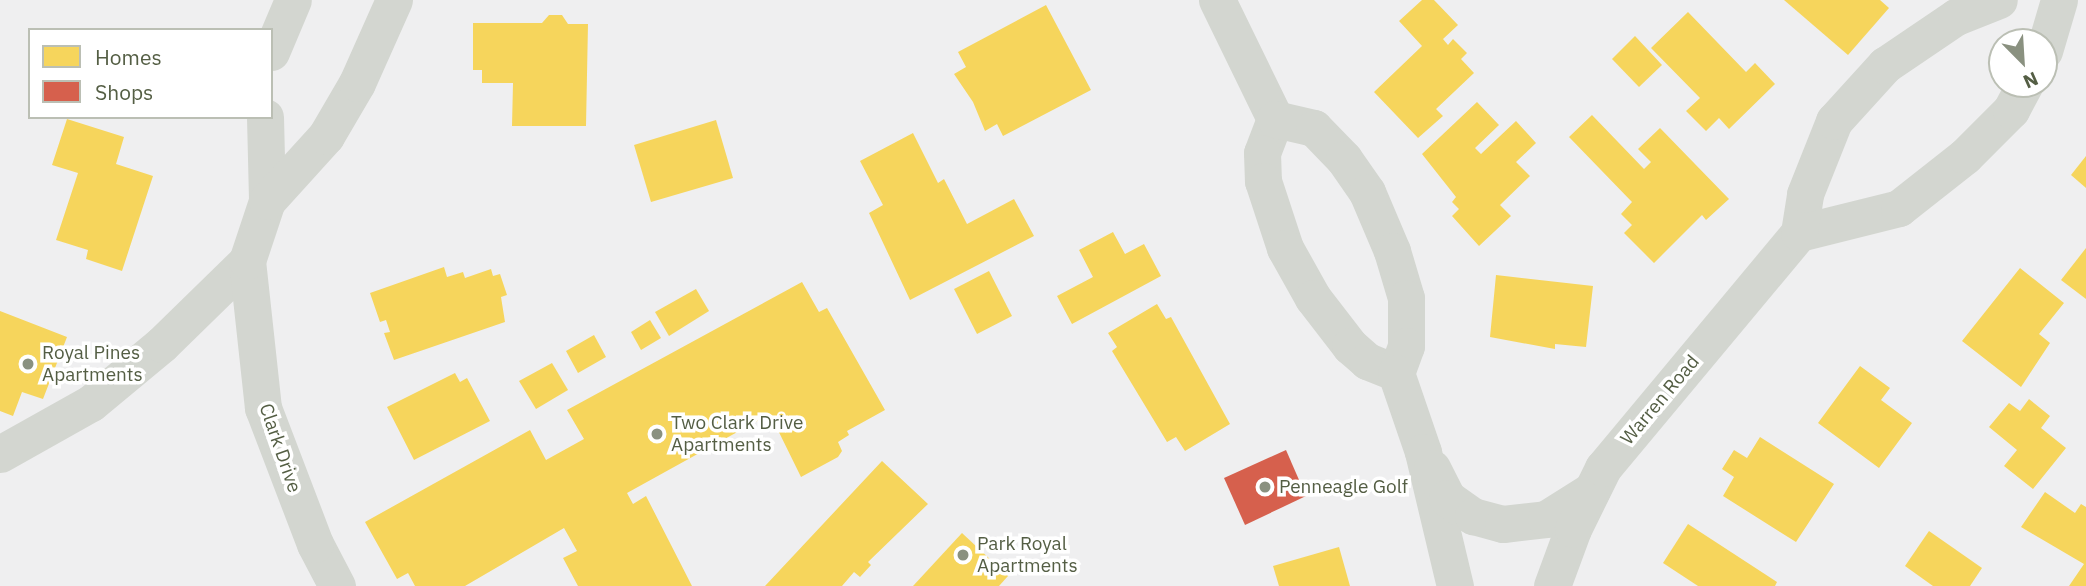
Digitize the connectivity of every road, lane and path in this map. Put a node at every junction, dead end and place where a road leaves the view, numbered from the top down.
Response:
1 (293, 0) edge
2 (394, 0) edge
3 (1217, 0) edge
4 (1999, 0) edge
5 (2059, 0) edge
6 (2051, 28) edge
7 (273, 47) edge
8 (2017, 98) edge
9 (265, 119) edge
10 (1275, 119) junction
11 (267, 201) junction
12 (1799, 233) junction
13 (247, 261) junction
14 (1396, 373) junction
15 (1423, 452) junction
16 (0, 454) edge
17 (1592, 490) junction
18 (337, 586) edge
19 (1455, 586) edge
20 (1552, 586) edge

1 - 7 street
2 - 11 street, Clark Drive
3 - 10 street
4 - 12 street
5 - 6 street
8 - 12 street
9 - 11 street, Clark Drive
10 - 14 street
10 - 14 street
11 - 13 street, Clark Drive
12 - 17 street, Warren Road
13 - 16 street, Clark Drive
13 - 18 street, Clark Drive
14 - 15 street
15 - 17 street
15 - 19 street
17 - 20 street, Warren Road

